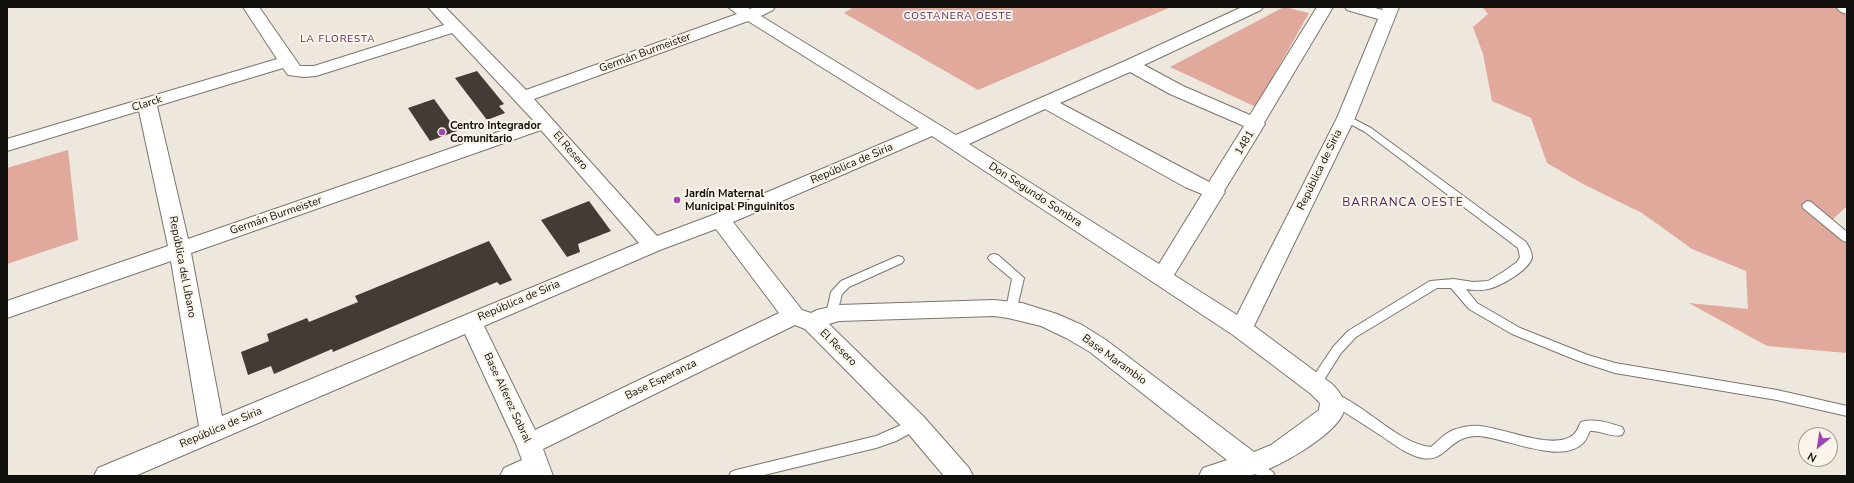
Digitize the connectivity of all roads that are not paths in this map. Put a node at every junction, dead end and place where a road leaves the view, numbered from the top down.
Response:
1 (251, 7) edge
2 (436, 7) edge
3 (767, 7) edge
4 (1255, 7) edge
5 (1325, 7) edge
6 (1353, 7) edge
7 (1844, 7) edge
8 (1847, 9) edge
9 (743, 11) edge
10 (1389, 12) edge
11 (453, 27) junction
12 (287, 61) junction
13 (1131, 65) junction
14 (522, 97) junction
15 (1047, 103) junction
16 (147, 104) junction
17 (1346, 118) junction
18 (545, 122) junction
19 (1256, 124) junction
20 (933, 129) junction
21 (954, 144) junction
22 (7, 145) edge
23 (1215, 192) junction
24 (1807, 205) dead end
25 (720, 220) junction
26 (1847, 238) edge
27 (653, 245) junction
28 (180, 250) junction
29 (994, 258) dead end
30 (898, 260) dead end
31 (1162, 277) junction
32 (1454, 283) junction
33 (1012, 309) junction
34 (7, 310) edge
35 (813, 317) junction
36 (471, 322) junction
37 (1241, 329) junction
38 (1321, 389) junction
39 (1847, 411) edge
40 (915, 424) junction
41 (1617, 431) dead end
42 (213, 432) junction
43 (535, 462) edge
44 (1260, 470) edge
45 (107, 476) edge
46 (513, 476) edge
47 (736, 476) edge
48 (960, 476) edge
49 (1212, 476) edge

1 - 12 street
2 - 11 street, El Resero
3 - 9 street, Germán Burmeister
4 - 13 street
5 - 19 street, 1481
6 - 10 street
7 - 8 street
9 - 14 street, Germán Burmeister
9 - 20 street, Don Segundo Sombra
10 - 17 street, República de Siria
11 - 12 street
11 - 14 street, El Resero
12 - 16 street, Clarck
13 - 15 street
13 - 19 street
14 - 18 street, El Resero
15 - 21 street
15 - 23 street
16 - 22 street, Clarck
16 - 28 street, República del Líbano
17 - 32 lane
17 - 37 street, República de Siria
18 - 27 street, El Resero
18 - 28 street, Germán Burmeister
19 - 23 street, 1481
20 - 21 street, Don Segundo Sombra
20 - 25 street, República de Siria
21 - 31 street, Don Segundo Sombra
23 - 31 street, 1481
24 - 26 lane
25 - 27 street, República de Siria
25 - 35 street, El Resero
27 - 36 street, República de Siria
28 - 34 street, Germán Burmeister
28 - 42 street, República del Líbano
29 - 33 lane
30 - 35 lane
31 - 37 street, Don Segundo Sombra
32 - 38 lane
32 - 39 lane
33 - 35 street, Base Marambio
33 - 44 street, Base Marambio
35 - 40 street, El Resero
35 - 43 street, Base Esperanza
36 - 42 street, República de Siria
36 - 43 street, Base Alferez Sobral
37 - 38 street, Don Segundo Sombra
38 - 41 lane
38 - 44 street
40 - 47 lane
40 - 48 street, El Resero
42 - 45 street, República de Siria
43 - 46 street, Base Esperanza
44 - 49 street

